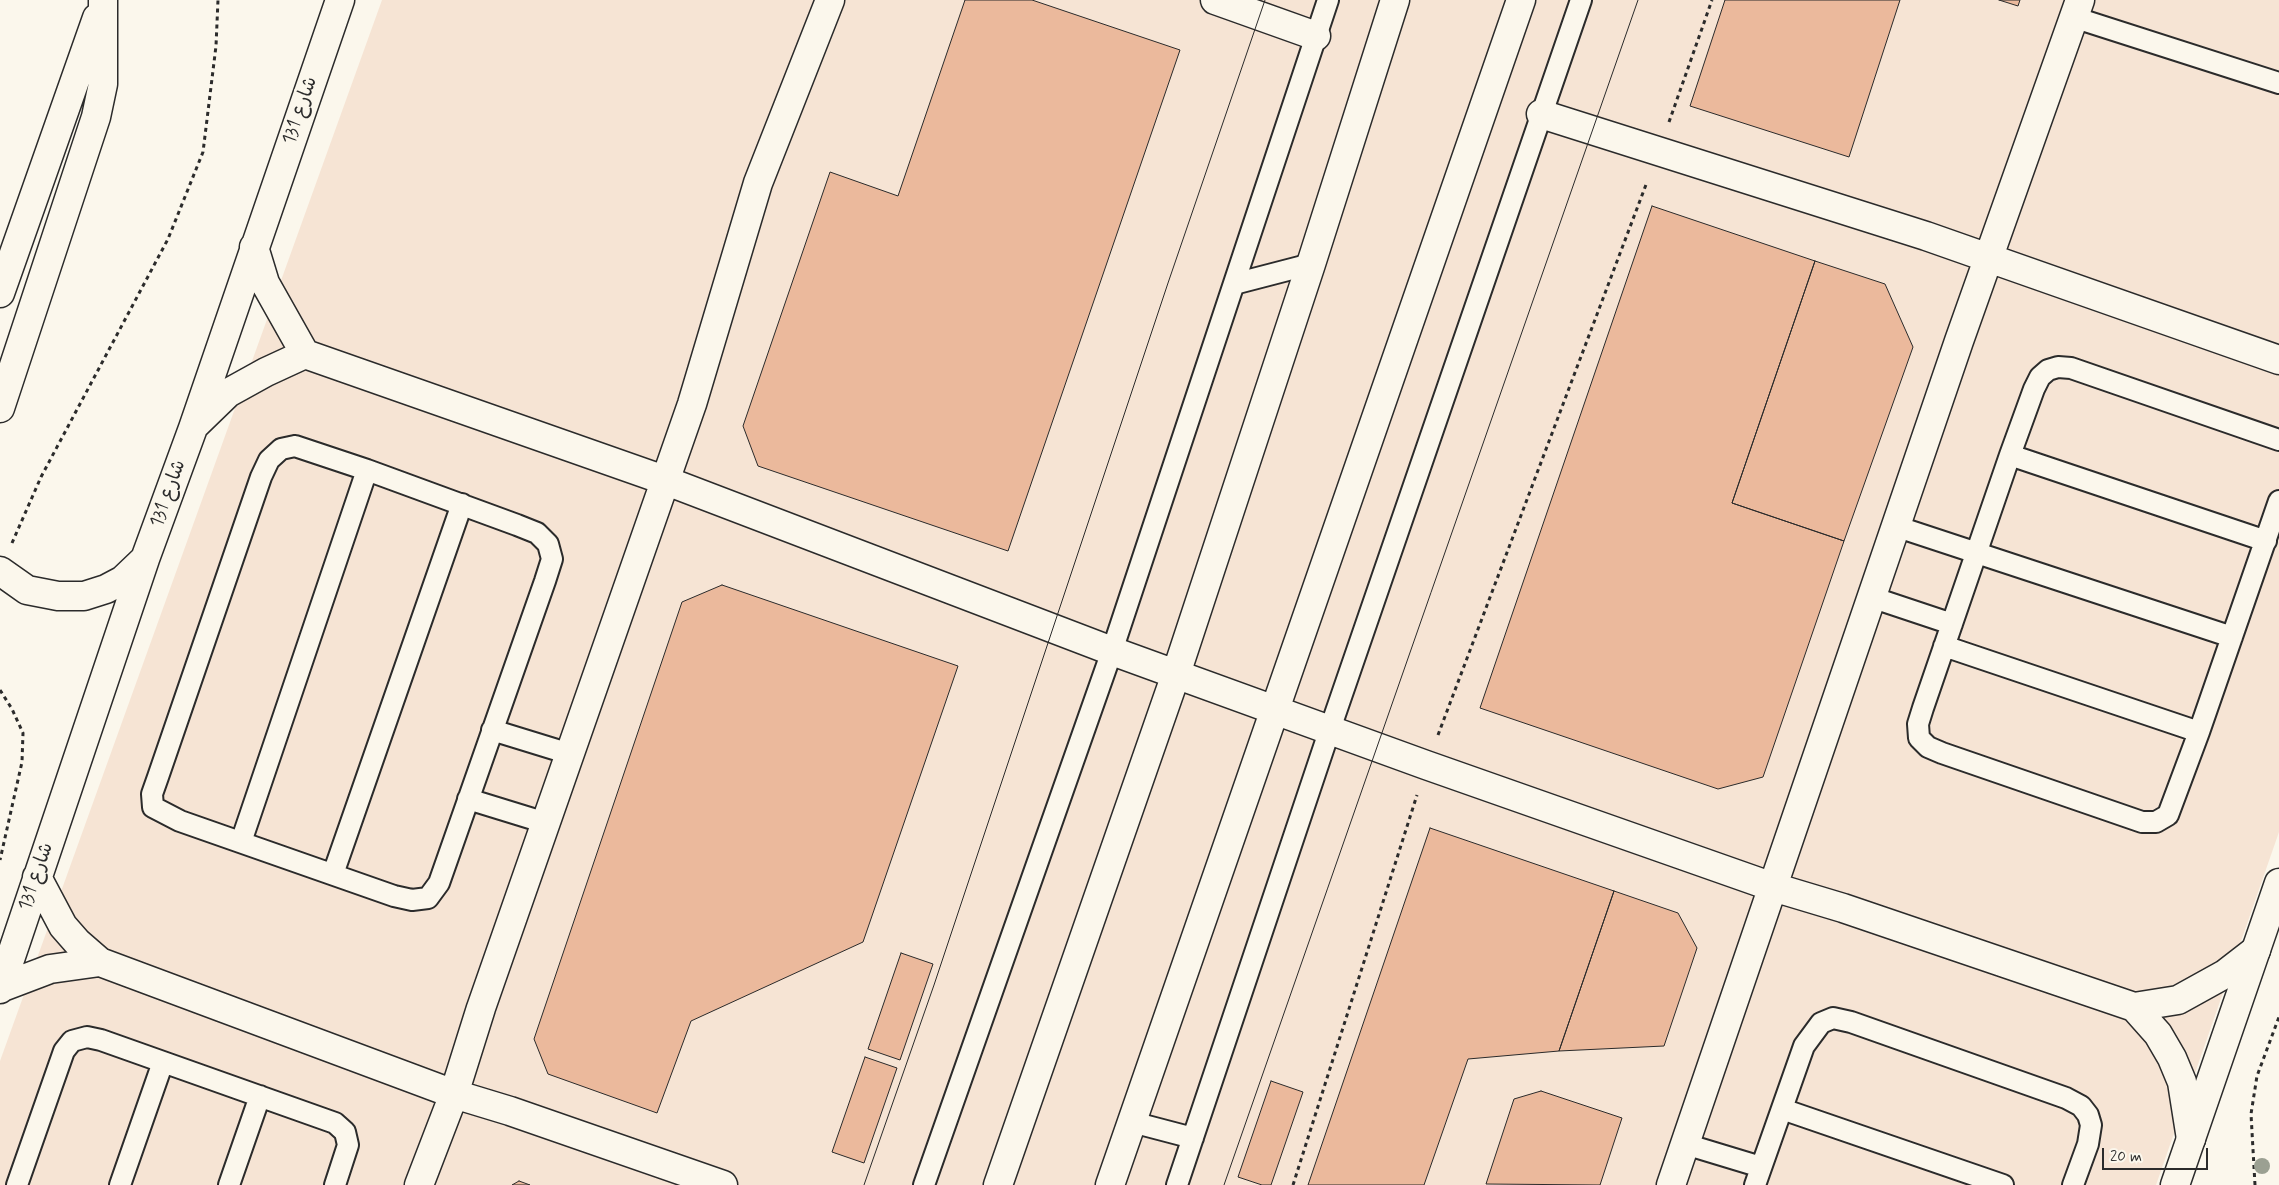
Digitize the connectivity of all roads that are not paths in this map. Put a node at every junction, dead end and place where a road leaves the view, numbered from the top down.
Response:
1 (103, 0) edge
2 (340, 0) edge
3 (830, 0) edge
4 (1215, 0) edge
5 (1328, 0) edge
6 (1394, 0) edge
7 (1521, 0) edge
8 (1581, 0) edge
9 (2077, 8) edge
10 (1316, 36) junction
11 (2279, 83) edge
12 (1541, 114) junction
13 (254, 247) junction
14 (1989, 257) junction
15 (1311, 264) junction
16 (1234, 284) junction
17 (0, 293) edge
18 (305, 354) junction
19 (2279, 360) edge
20 (0, 408) edge
21 (193, 428) junction
22 (2279, 440) edge
23 (2010, 455) junction
24 (367, 470) junction
25 (664, 480) junction
26 (2279, 501) edge
27 (462, 504) junction
28 (1895, 526) junction
29 (2266, 541) junction
30 (1976, 553) junction
31 (145, 559) junction
32 (0, 571) edge
33 (1871, 597) junction
34 (1952, 624) junction
35 (2232, 637) junction
36 (1944, 646) junction
37 (1112, 651) junction
38 (1176, 674) junction
39 (1276, 710) junction
40 (1330, 729) junction
41 (492, 730) junction
42 (2199, 732) junction
43 (570, 754) junction
44 (468, 798) junction
45 (546, 823) junction
46 (241, 842) junction
47 (333, 874) junction
48 (38, 877) junction
49 (2279, 883) edge
50 (1773, 887) junction
51 (2256, 950) junction
52 (100, 962) junction
53 (0, 988) edge
54 (2134, 1007) junction
55 (163, 1062) junction
56 (454, 1094) junction
57 (260, 1096) junction
58 (1782, 1109) junction
59 (1132, 1122) junction
60 (1193, 1138) junction
61 (2191, 1139) junction
62 (1685, 1144) junction
63 (1758, 1176) edge
64 (17, 1185) edge
65 (120, 1185) edge
66 (229, 1185) edge
67 (335, 1185) edge
68 (419, 1185) edge
69 (724, 1185) edge
70 (924, 1185) edge
71 (998, 1185) edge
72 (1110, 1185) edge
73 (1177, 1185) edge
74 (1671, 1185) edge
75 (2002, 1185) edge
76 (2073, 1185) edge
77 (2175, 1185) edge

1 - 17 street
1 - 20 street
2 - 13 street, شارع 131
3 - 25 street
4 - 10 street
5 - 10 lane
6 - 15 street
7 - 39 street
8 - 12 lane
9 - 11 lane
9 - 14 street
10 - 16 lane
12 - 14 street
12 - 40 lane
13 - 18 street
13 - 21 street, شارع 131
14 - 19 street
14 - 28 street
15 - 16 lane
15 - 38 street
16 - 37 lane
18 - 21 street
18 - 25 street
21 - 31 street, شارع 131
22 - 23 lane
23 - 29 lane
23 - 30 lane
24 - 27 lane
24 - 46 lane
24 - 46 lane
25 - 37 street
25 - 43 street
26 - 29 lane
27 - 41 lane
27 - 47 lane
28 - 30 lane
28 - 33 street
29 - 35 lane
30 - 34 lane
30 - 35 lane
31 - 32 street
31 - 48 street, شارع 131
33 - 34 lane
33 - 50 street
34 - 36 lane
35 - 42 lane
36 - 42 lane
36 - 42 lane
37 - 38 street
37 - 70 lane
38 - 39 street
38 - 71 street
39 - 40 street
39 - 59 street
40 - 50 street
40 - 60 lane
41 - 43 lane
41 - 44 lane
43 - 45 street
44 - 45 lane
44 - 47 lane
45 - 56 street
46 - 47 lane
48 - 52 street
48 - 53 street, شارع 131
49 - 51 street
50 - 54 street
50 - 62 street
51 - 54 street
51 - 61 street
52 - 53 street
52 - 56 street
54 - 61 street
55 - 57 lane
55 - 64 lane
55 - 65 lane
56 - 68 street
56 - 69 street
57 - 66 lane
57 - 67 lane
58 - 63 lane
58 - 75 lane
58 - 76 lane
59 - 60 lane
59 - 72 street
60 - 73 lane
61 - 77 street
62 - 63 lane
62 - 74 street

